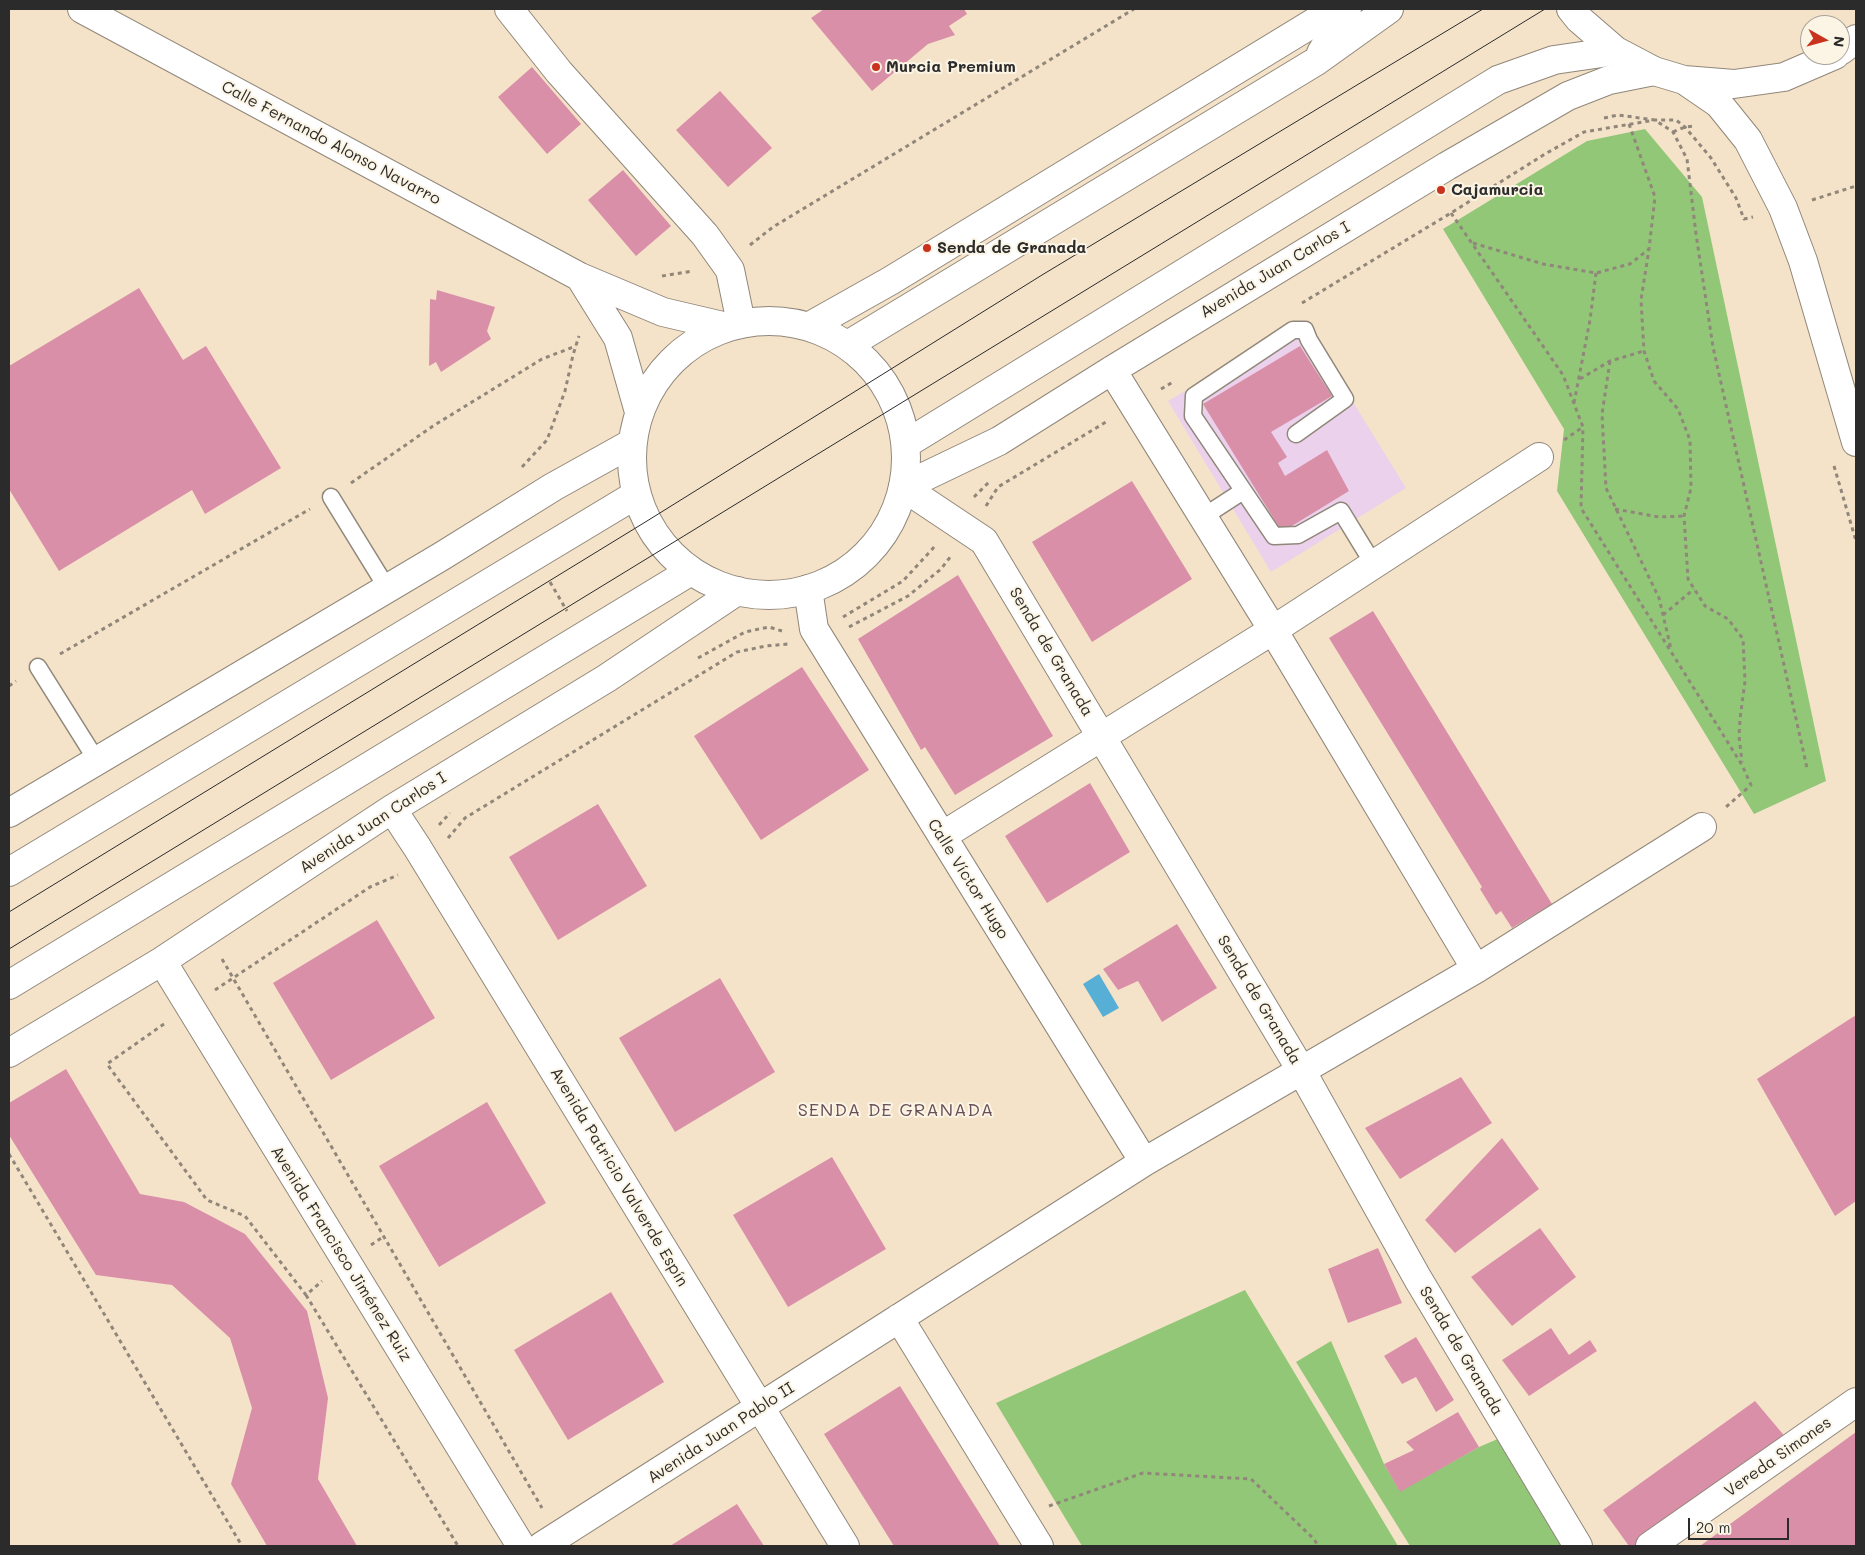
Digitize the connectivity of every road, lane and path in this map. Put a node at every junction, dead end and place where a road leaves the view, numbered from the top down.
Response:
1 (82, 9) edge
2 (509, 9) edge
3 (1336, 9) edge
4 (1347, 9) edge
5 (1389, 9) edge
6 (1571, 9) edge
7 (1616, 51) junction
8 (1315, 62) junction
9 (1812, 65) edge
10 (1654, 71) junction
11 (1684, 80) junction
12 (1600, 119) dead end
13 (1655, 120) junction
14 (1629, 124) junction
15 (1856, 186) edge
16 (1783, 208) junction
17 (1472, 243) junction
18 (1650, 250) junction
19 (1596, 273) junction
20 (580, 277) junction
21 (734, 325) junction
22 (810, 326) junction
23 (851, 343) junction
24 (576, 346) dead end
25 (1644, 351) junction
26 (1610, 361) junction
27 (1112, 370) junction
28 (1580, 379) junction
29 (1574, 404) junction
30 (640, 412) junction
31 (1296, 434) dead end
32 (908, 442) junction
33 (1856, 442) edge
34 (632, 443) junction
35 (1539, 457) dead end
36 (992, 479) dead end
37 (902, 487) junction
38 (1243, 491) junction
39 (637, 494) junction
40 (331, 497) junction
41 (1615, 509) junction
42 (1684, 516) junction
43 (1203, 517) junction
44 (953, 520) junction
45 (1374, 565) junction
46 (691, 571) junction
47 (386, 588) junction
48 (808, 589) junction
49 (1694, 589) junction
50 (737, 592) junction
51 (1663, 614) junction
52 (814, 629) junction
53 (1273, 630) junction
54 (1672, 653) junction
55 (690, 662) dead end
56 (38, 667) junction
57 (9, 686) edge
58 (1103, 736) junction
59 (97, 761) junction
60 (1742, 765) junction
61 (1807, 768) dead end
62 (392, 809) junction
63 (451, 812) dead end
64 (9, 813) edge
65 (1702, 828) joint
66 (942, 836) junction
67 (417, 847) junction
68 (9, 872) edge
69 (218, 953) dead end
70 (162, 961) junction
71 (1476, 969) junction
72 (233, 978) junction
73 (9, 985) edge
74 (190, 1007) junction
75 (9, 1053) edge
76 (1301, 1070) junction
77 (9, 1154) edge
78 (1144, 1162) junction
79 (384, 1237) junction
80 (346, 1261) junction
81 (306, 1295) junction
82 (899, 1318) junction
83 (1856, 1402) edge
84 (760, 1408) junction
85 (550, 1505) dead end
86 (1020, 1516) junction
87 (242, 1546) edge
88 (458, 1546) edge
89 (521, 1546) edge
90 (542, 1546) edge
91 (845, 1546) edge
92 (1039, 1546) edge
93 (1318, 1546) edge
94 (1578, 1546) edge
95 (1650, 1546) edge

1 - 20 street, Calle Fernando Alonso Navarro
2 - 21 street
3 - 22 street
4 - 8 street
5 - 8 street
6 - 7 street
7 - 10 street
7 - 32 street
8 - 23 street
9 - 11 street
10 - 11 street
10 - 27 street, Avenida Juan Carlos I
11 - 16 street
12 - 13 path
13 - 14 path
13 - 16 path
13 - 61 path
14 - 17 path
14 - 18 path
15 - 16 path
16 - 33 street
17 - 19 path
17 - 29 path
18 - 19 path
18 - 25 path
19 - 28 path
20 - 21 street, Calle Fernando Alonso Navarro
20 - 30 street
21 - 22 street
21 - 30 street
22 - 23 street
23 - 32 street
24 - 40 path
25 - 26 path
25 - 42 path
26 - 28 path
26 - 41 path
27 - 37 street, Avenida Juan Carlos I
27 - 43 street
28 - 29 path
29 - 54 path
30 - 34 street
31 - 38 lane
32 - 37 street
34 - 39 street
34 - 47 street
35 - 45 street
36 - 44 path
37 - 44 street, Senda de Granada
37 - 48 street
38 - 43 lane
38 - 45 lane
39 - 46 street
39 - 68 street
40 - 47 lane
40 - 56 path
41 - 42 path
41 - 51 path
42 - 49 path
43 - 53 street
44 - 52 path
44 - 58 street, Senda de Granada
45 - 53 street
46 - 50 street
46 - 73 street
47 - 59 street
48 - 50 street
48 - 52 street, Calle Víctor Hugo
49 - 51 path
49 - 60 path
50 - 62 street, Avenida Juan Carlos I
51 - 54 path
52 - 55 path
52 - 66 street, Calle Víctor Hugo
53 - 58 street
53 - 71 street
54 - 60 path
56 - 57 path
56 - 59 lane
58 - 66 street
58 - 76 street, Senda de Granada
59 - 64 street
60 - 65 path
62 - 67 street, Avenida Patricio Valverde Espín
62 - 70 street, Avenida Juan Carlos I
63 - 67 path
65 - 71 street, Avenida Juan Pablo II
66 - 78 street, Calle Víctor Hugo
67 - 84 street, Avenida Patricio Valverde Espín
69 - 72 path
70 - 74 street, Avenida Francisco Jiménez Ruiz
70 - 75 street, Avenida Juan Carlos I
71 - 76 street, Avenida Juan Pablo II
72 - 74 path
72 - 79 path
74 - 80 street, Avenida Francisco Jiménez Ruiz
74 - 81 path
76 - 78 street, Avenida Juan Pablo II
76 - 94 street, Senda de Granada
77 - 87 path
78 - 82 street, Avenida Juan Pablo II
79 - 80 path
79 - 85 path
80 - 81 path
80 - 89 street, Avenida Francisco Jiménez Ruiz
81 - 88 path
82 - 84 street, Avenida Juan Pablo II
82 - 86 street
83 - 95 street, Vereda Simones
84 - 90 street, Avenida Juan Pablo II
84 - 91 street, Avenida Patricio Valverde Espín
86 - 92 street
86 - 93 path

